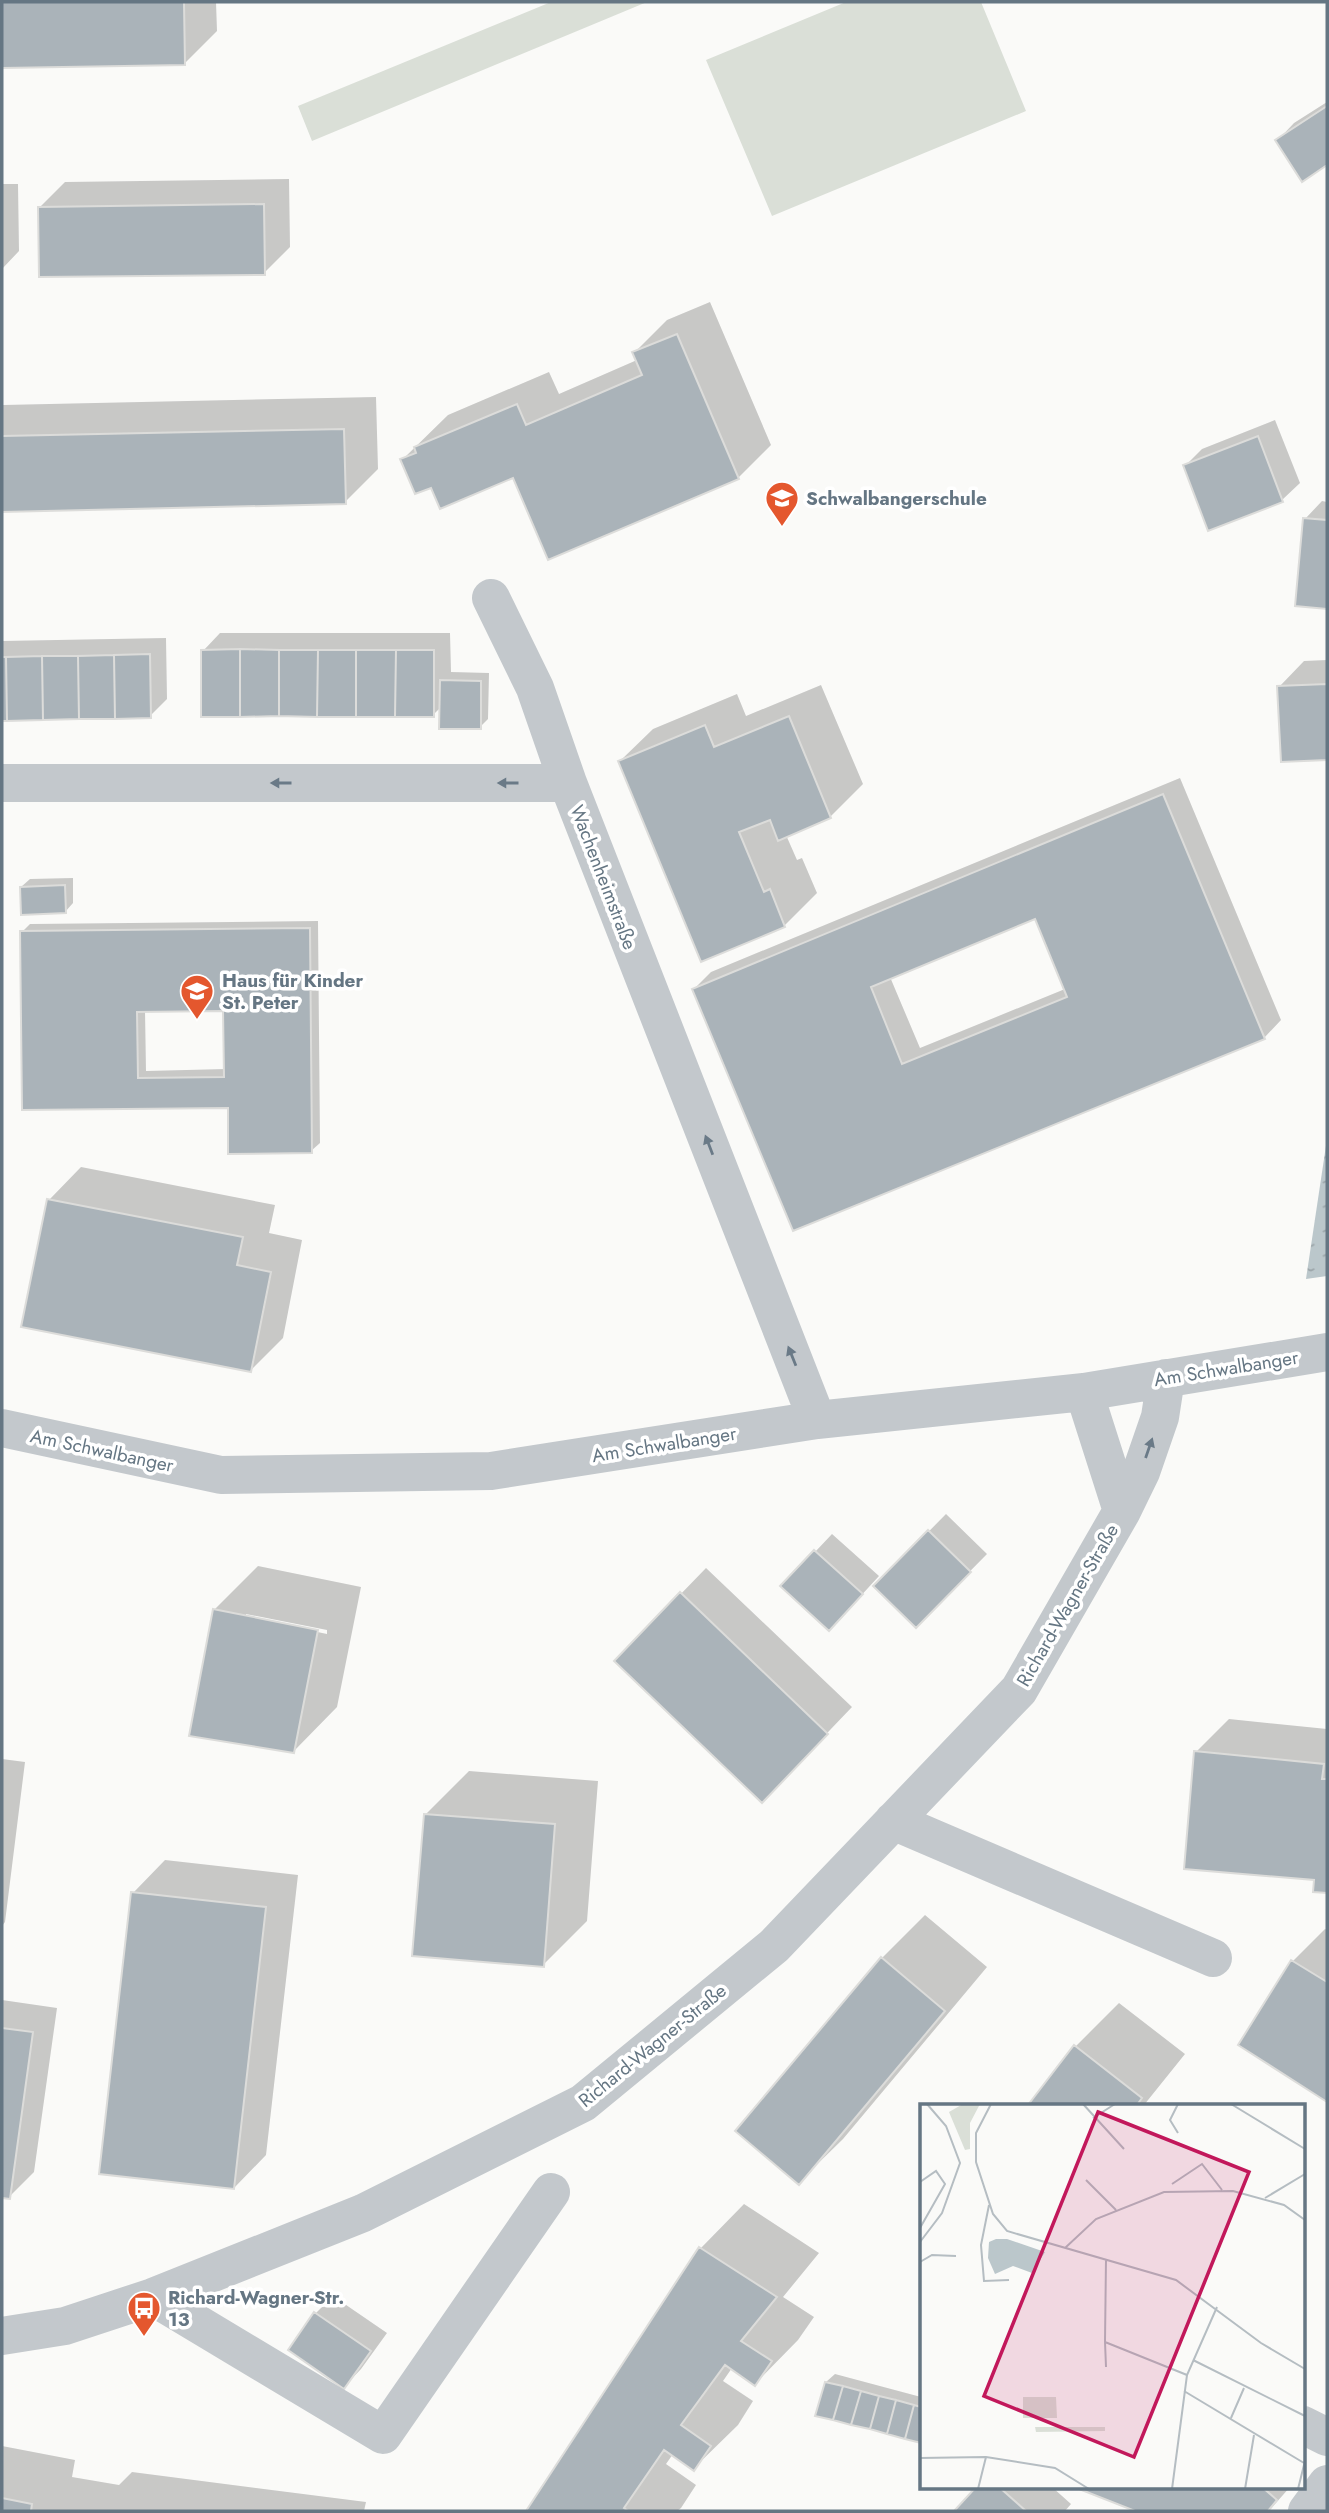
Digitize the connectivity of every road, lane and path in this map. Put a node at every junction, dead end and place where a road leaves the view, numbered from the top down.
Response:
1 (491, 598) dead end
2 (2, 783) edge
3 (568, 783) junction
4 (1327, 1352) edge
5 (1166, 1378) junction
6 (1084, 1392) junction
7 (817, 1420) junction
8 (2, 1428) edge
9 (1136, 1512) junction
10 (892, 1821) junction
11 (1213, 1958) dead end
12 (551, 2192) dead end
13 (153, 2297) junction
14 (2, 2336) edge
15 (1304, 2426) edge
16 (1327, 2438) edge
17 (1327, 2484) edge
18 (1307, 2511) edge

1 - 3 street
3 -> 2 street, Wachenheimstraße
7 -> 3 street, Wachenheimstraße
4 - 5 street, Am Schwalbanger
5 - 6 street, Am Schwalbanger
9 -> 5 street, Richard-Wagner-Straße
6 - 7 street, Am Schwalbanger
6 - 9 street, Richard-Wagner-Straße
7 - 8 street, Am Schwalbanger
9 - 10 street, Richard-Wagner-Straße
10 - 11 street
10 - 13 street, Richard-Wagner-Straße
12 - 13 street
13 - 14 street, Richard-Wagner-Straße
15 - 16 street
17 - 18 street

